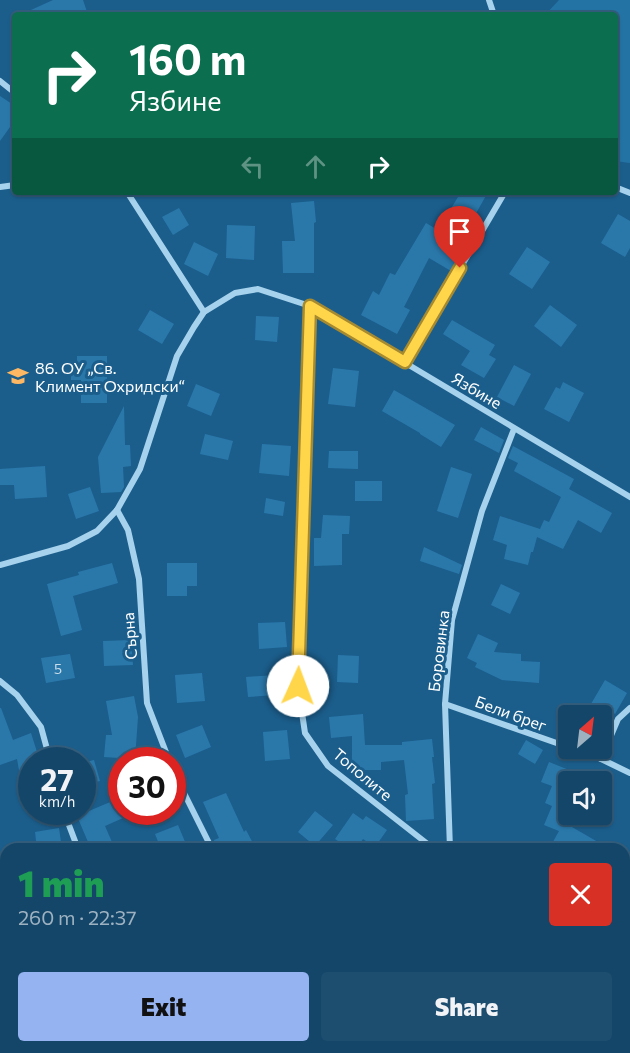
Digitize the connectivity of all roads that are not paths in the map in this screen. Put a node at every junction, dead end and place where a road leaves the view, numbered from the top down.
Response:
1 (0, 81) edge
2 (12, 91) edge
3 (129, 195) edge
4 (503, 195) edge
5 (310, 306) junction
6 (204, 312) junction
7 (405, 362) junction
8 (514, 429) junction
9 (630, 497) edge
10 (117, 510) junction
11 (0, 565) edge
12 (0, 681) edge
13 (445, 704) junction
14 (630, 708) edge
15 (612, 733) edge
16 (558, 744) edge
17 (46, 747) edge
18 (164, 747) edge
19 (601, 759) edge
20 (630, 773) edge
21 (186, 797) edge
22 (69, 825) edge
23 (76, 843) edge
24 (209, 843) edge
25 (426, 843) edge
26 (450, 843) edge

1 - 2 street
3 - 6 street
4 - 7 street
5 - 6 street, Язбине
5 - 7 street, Язбине
5 - 25 street, Тополите
6 - 10 street
7 - 8 street, Язбине
8 - 9 street, Язбине
8 - 13 street, Боровинка
10 - 11 street
10 - 18 street, Сърна
12 - 17 street
13 - 16 street, Бели брег
13 - 26 street, Боровинка
14 - 15 street
19 - 20 street, Бели брег
21 - 24 street
22 - 23 street

